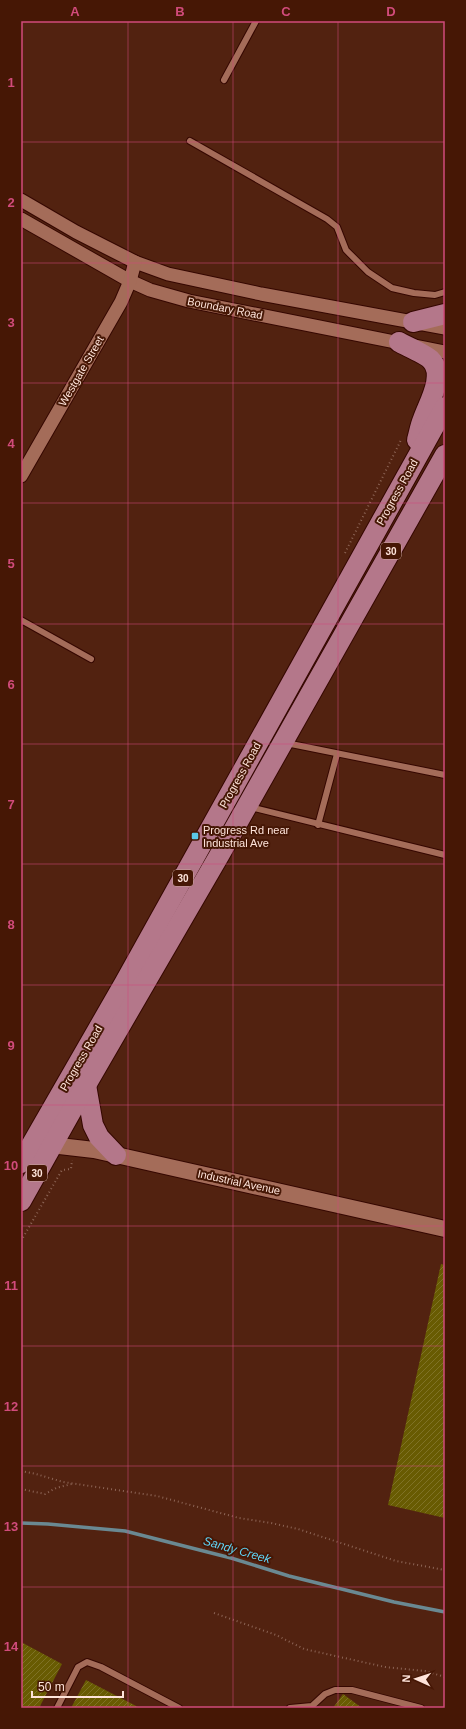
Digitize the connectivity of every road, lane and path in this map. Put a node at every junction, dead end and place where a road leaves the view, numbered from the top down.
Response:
1 (256, 21) edge
2 (224, 80) dead end
3 (190, 141) dead end
4 (21, 200) edge
5 (21, 219) edge
6 (135, 262) junction
7 (130, 281) junction
8 (445, 292) edge
9 (445, 314) edge
10 (413, 322) junction
11 (445, 328) edge
12 (398, 342) junction
13 (445, 352) edge
14 (445, 407) edge
15 (445, 455) edge
16 (409, 469) junction
17 (21, 476) edge
18 (21, 620) edge
19 (91, 659) dead end
20 (283, 742) junction
21 (337, 754) junction
22 (445, 775) edge
23 (247, 806) junction
24 (318, 824) junction
25 (445, 855) edge
26 (86, 1085) junction
27 (27, 1142) edge
28 (52, 1145) junction
29 (75, 1148) junction
30 (116, 1155) junction
31 (21, 1163) edge
32 (21, 1201) edge
33 (445, 1229) edge
34 (21, 1241) edge
35 (21, 1471) edge
36 (73, 1483) junction
37 (21, 1489) edge
38 (445, 1570) edge
39 (214, 1613) dead end
40 (445, 1677) edge
41 (311, 1707) edge
42 (57, 1708) edge
43 (179, 1708) edge
44 (290, 1708) edge
45 (421, 1708) edge

1 - 2 lane
3 - 8 lane
4 - 6 street, Boundary Road
5 - 7 street, Boundary Road
6 - 7 street, Westgate Street
6 - 10 street, Boundary Road
7 - 12 street, Boundary Road
7 - 17 street, Westgate Street
9 - 10 main road
10 - 11 street, Boundary Road
12 - 13 street, Boundary Road
12 - 16 main road
14 - 16 main road, Progress Road / 30
15 - 20 main road, Progress Road / 30
16 - 27 main road, Progress Road / 30
18 - 19 lane
20 - 21 lane
20 - 23 main road, Progress Road / 30
21 - 22 lane
21 - 24 lane
23 - 24 lane
23 - 26 main road, Progress Road / 30
24 - 25 lane
26 - 28 main road, Progress Road / 30
26 - 30 main road
27 - 28 street, Industrial Avenue
27 - 31 main road, Progress Road / 30
28 - 29 street, Industrial Avenue
28 - 32 main road, Progress Road / 30
29 - 30 street, Industrial Avenue
29 - 34 path
30 - 33 street, Industrial Avenue
35 - 36 path
36 - 37 path
36 - 38 path
39 - 40 path
41 - 44 lane
41 - 45 lane
42 - 43 lane

